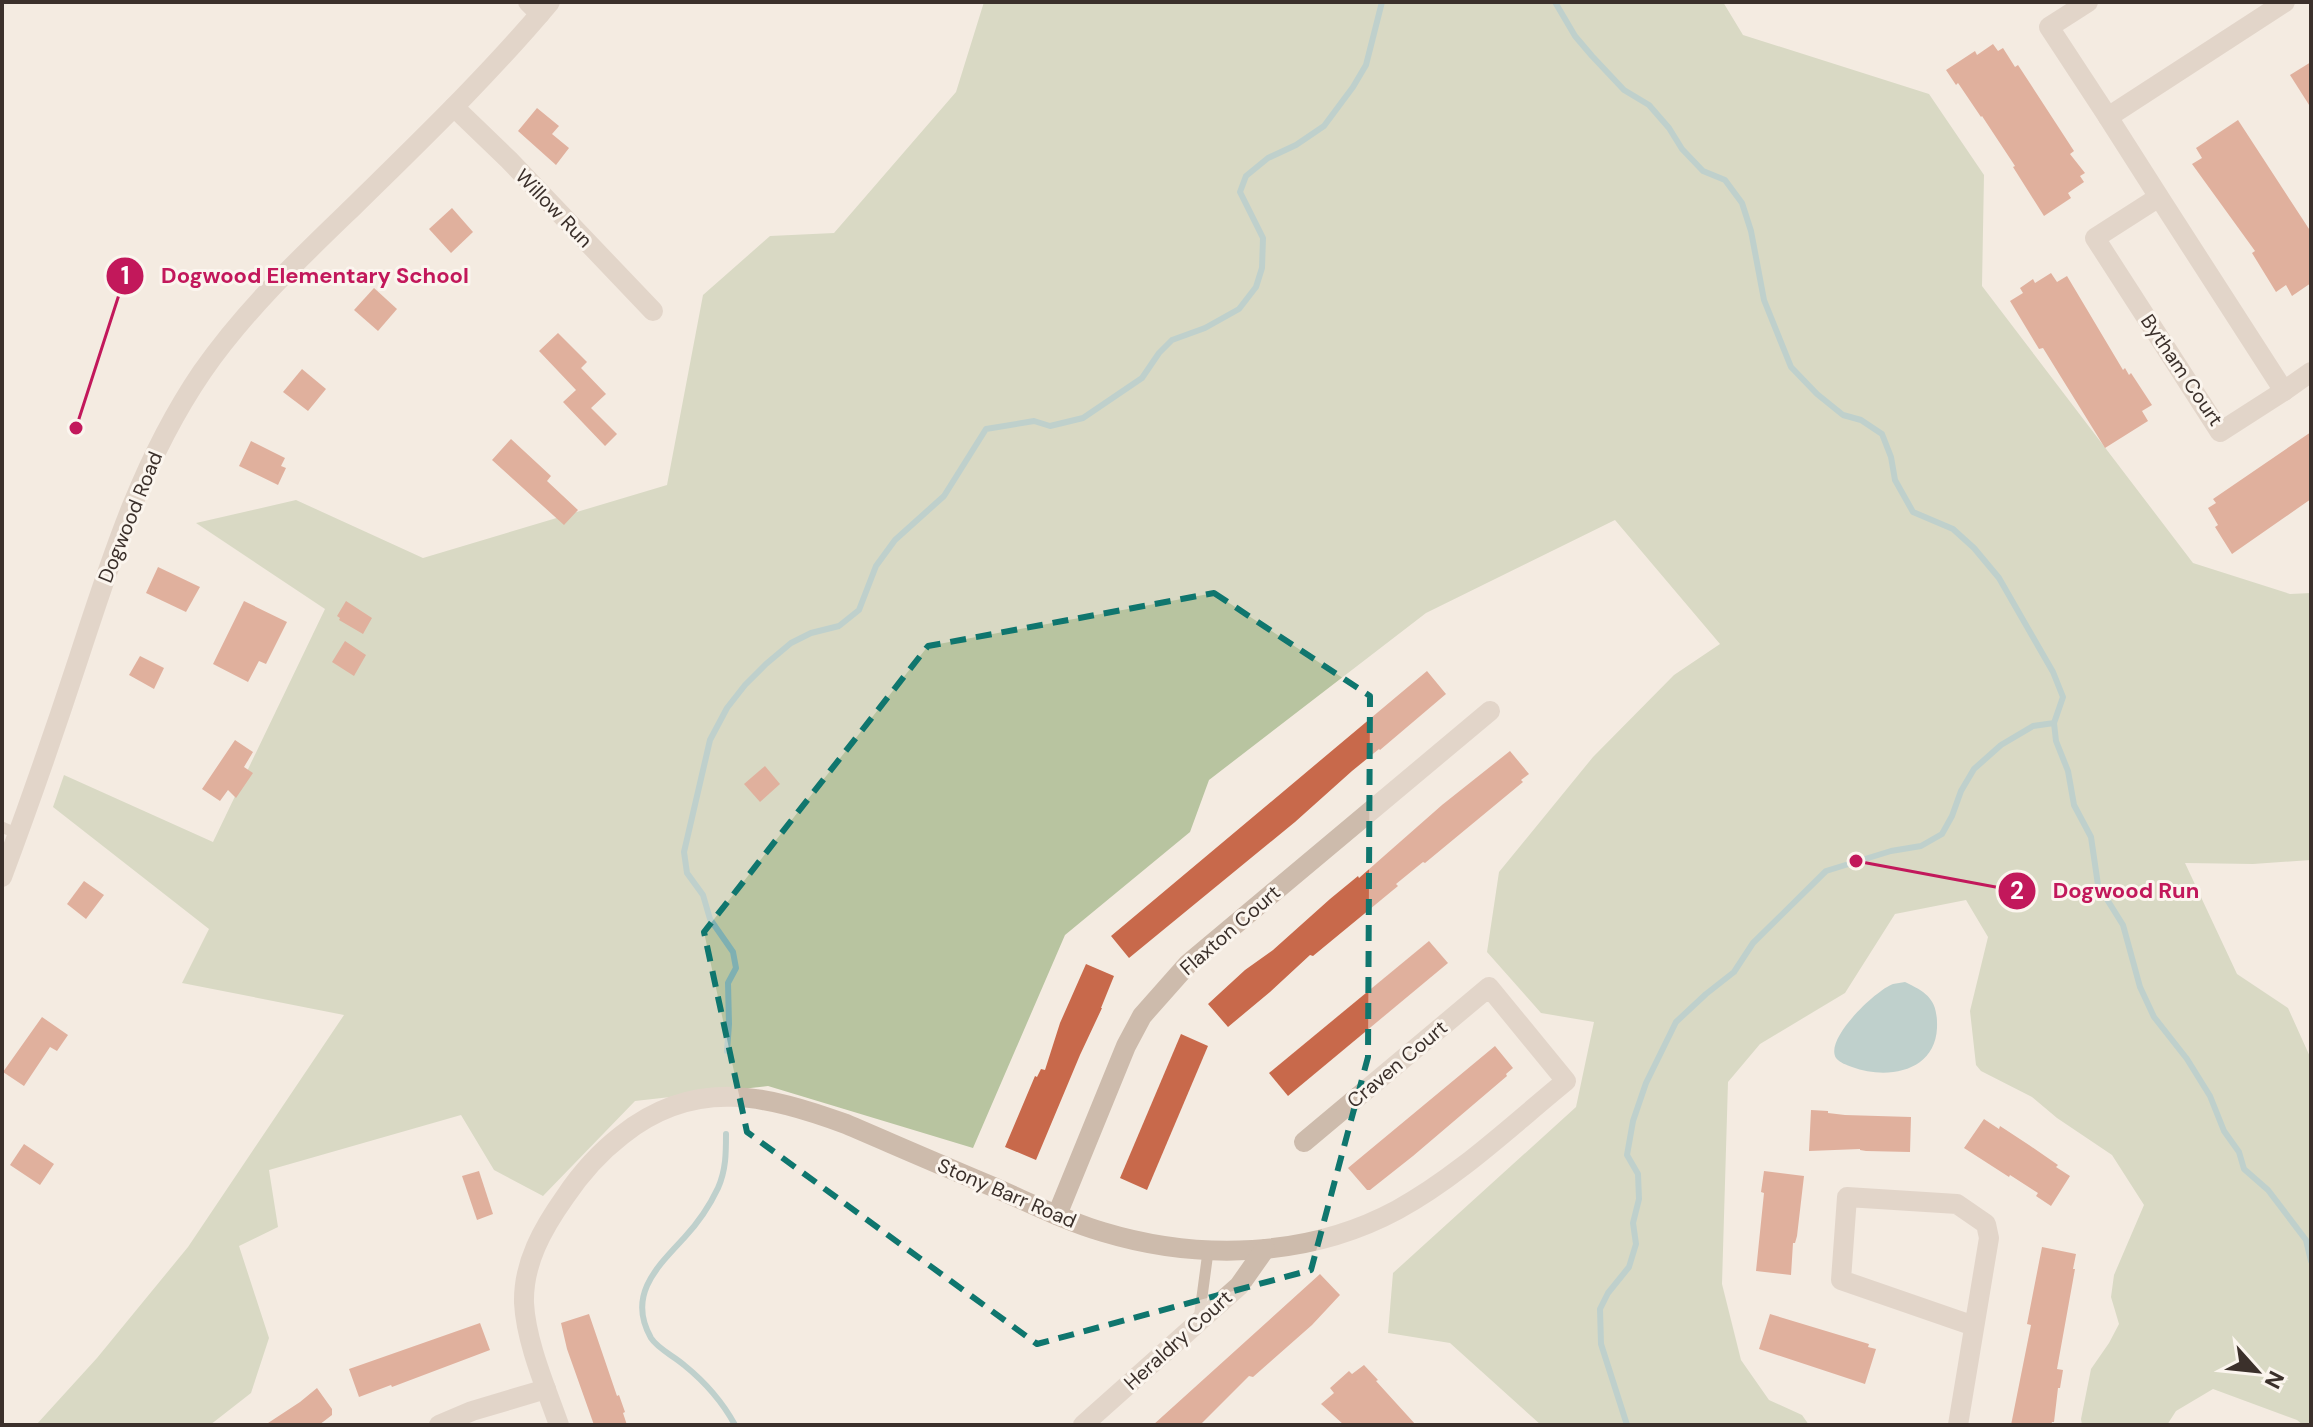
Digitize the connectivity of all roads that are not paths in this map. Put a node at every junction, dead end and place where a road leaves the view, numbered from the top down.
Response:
1 (2088, 2) edge
2 (2285, 2) edge
3 (539, 6) edge
4 (454, 107) junction
5 (2108, 117) junction
6 (2159, 197) junction
7 (653, 311) dead end
8 (2311, 372) edge
9 (2284, 391) junction
10 (1490, 711) dead end
11 (10, 830) edge
12 (2, 877) edge
13 (1489, 987) joint
14 (1304, 1142) dead end
15 (1057, 1215) junction
16 (1265, 1249) junction
17 (1208, 1252) junction
18 (1198, 1323) junction
19 (1974, 1326) junction
20 (546, 1389) junction
21 (439, 1425) edge
22 (559, 1425) edge
23 (1083, 1425) edge
24 (1958, 1425) edge

1 - 5 street
2 - 5 street
3 - 4 street, Dogwood Road
4 - 7 street, Willow Run
4 - 11 street, Dogwood Road
5 - 6 street
6 - 9 street
6 - 9 street, Bytham Court
8 - 9 street
10 - 15 street, Flaxton Court
11 - 12 street, Dogwood Road
13 - 14 street, Craven Court
13 - 16 street, Stony Barr Road
15 - 17 street, Stony Barr Road
15 - 20 street, Stony Barr Road
16 - 17 street, Stony Barr Road
16 - 18 street, Heraldry Court
17 - 18 lane
18 - 23 street, Heraldry Court
19 - 19 street
19 - 24 street
20 - 21 street
20 - 22 street, Stony Barr Road

